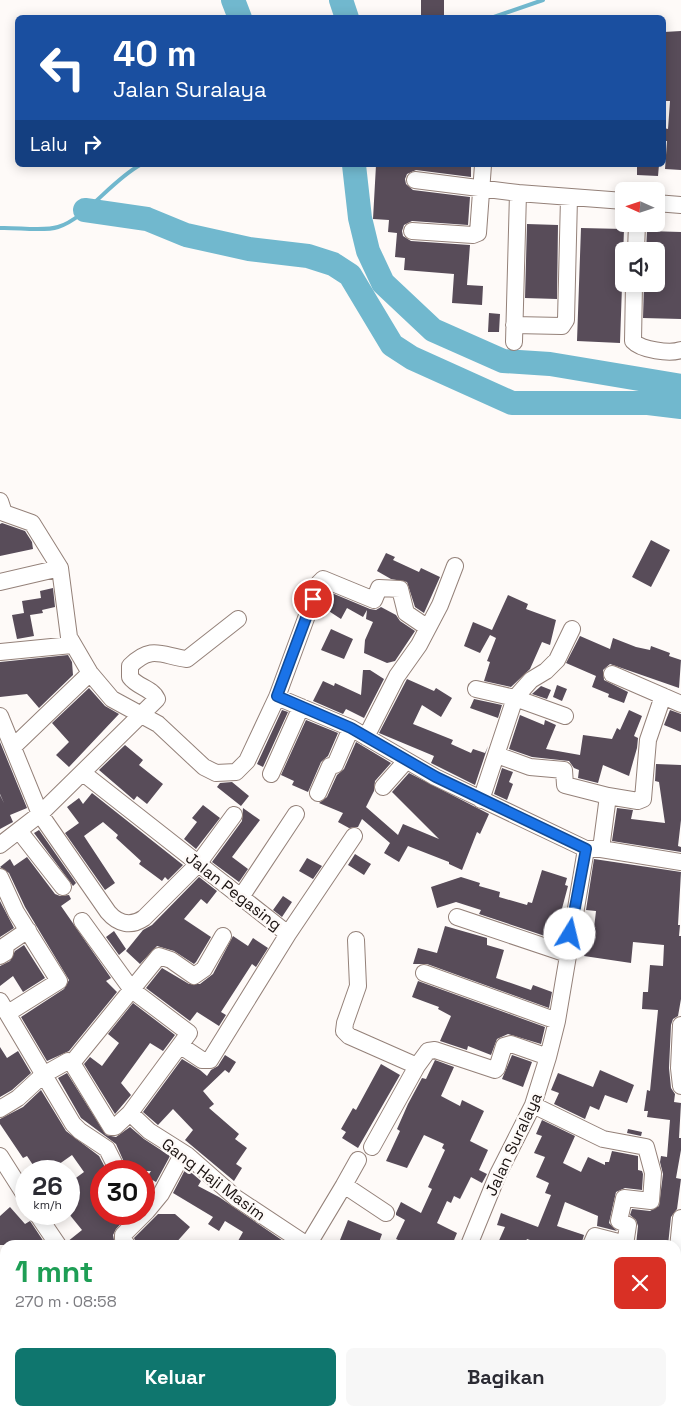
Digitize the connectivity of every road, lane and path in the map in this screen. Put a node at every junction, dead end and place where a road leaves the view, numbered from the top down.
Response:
1 (483, 167) edge
2 (415, 180) dead end
3 (481, 188) junction
4 (518, 193) junction
5 (569, 198) junction
6 (615, 201) edge
7 (665, 204) edge
8 (681, 205) edge
9 (412, 231) dead end
10 (634, 292) edge
11 (514, 325) junction
12 (514, 342) dead end
13 (681, 350) edge
14 (1, 509) edge
15 (455, 566) dead end
16 (60, 568) junction
17 (0, 582) edge
18 (238, 619) dead end
19 (428, 628) junction
20 (572, 629) dead end
21 (72, 645) junction
22 (0, 652) edge
23 (90, 673) junction
24 (612, 674) dead end
25 (476, 689) dead end
26 (277, 696) junction
27 (663, 696) junction
28 (515, 698) junction
29 (681, 704) edge
30 (301, 707) junction
31 (140, 714) junction
32 (0, 716) edge
33 (565, 716) dead end
34 (351, 728) junction
35 (366, 737) junction
36 (12, 747) junction
37 (497, 755) junction
38 (406, 760) junction
39 (83, 773) junction
40 (271, 774) dead end
41 (383, 787) dead end
42 (318, 793) dead end
43 (608, 796) junction
44 (481, 800) junction
45 (40, 814) junction
46 (296, 814) dead end
47 (234, 815) dead end
48 (20, 832) junction
49 (354, 836) dead end
50 (0, 845) edge
51 (593, 849) junction
52 (681, 862) edge
53 (198, 864) junction
54 (0, 878) edge
55 (64, 887) dead end
56 (241, 897) junction
57 (457, 917) dead end
58 (82, 921) dead end
59 (28, 930) junction
60 (288, 934) junction
61 (223, 936) dead end
62 (356, 940) dead end
63 (568, 954) junction
64 (0, 956) edge
65 (424, 973) dead end
66 (132, 990) junction
67 (4, 1007) edge
68 (557, 1021) junction
69 (681, 1025) edge
70 (181, 1046) junction
71 (548, 1057) junction
72 (72, 1063) junction
73 (417, 1066) junction
74 (43, 1075) junction
75 (681, 1086) edge
76 (533, 1105) junction
77 (0, 1109) edge
78 (128, 1116) junction
79 (372, 1147) dead end
80 (183, 1153) junction
81 (0, 1156) edge
82 (112, 1160) edge
83 (358, 1160) dead end
84 (15, 1180) edge
85 (344, 1185) junction
86 (155, 1199) edge
87 (386, 1213) dead end
88 (681, 1218) edge
89 (44, 1225) edge
90 (130, 1225) edge
91 (55, 1240) edge
92 (124, 1240) edge
93 (300, 1240) edge
94 (311, 1240) edge
95 (471, 1240) edge
96 (593, 1240) edge
97 (610, 1240) edge
98 (626, 1240) edge
99 (679, 1240) edge

1 - 3 street
2 - 3 street
3 - 4 street
3 - 9 street
4 - 5 street
4 - 11 street
5 - 6 street
5 - 11 street
7 - 8 street
10 - 13 street
11 - 12 street
14 - 16 street
15 - 19 street
16 - 17 street
16 - 21 street
18 - 31 street
19 - 26 street
19 - 35 street
20 - 28 street
21 - 22 street
21 - 23 street
23 - 31 street
23 - 36 street
24 - 27 street
25 - 28 street
26 - 30 street
26 - 31 street
27 - 29 street
27 - 43 street
28 - 33 street
28 - 37 street
30 - 34 street
30 - 40 street
31 - 39 street
32 - 36 street
34 - 35 street
34 - 42 street
35 - 38 street
36 - 45 street
37 - 43 street
37 - 44 street
38 - 41 street
38 - 44 street
39 - 45 street
39 - 53 street, Jalan Pegasing
43 - 51 street, Jalan Suralaya
44 - 51 street
45 - 48 street
45 - 53 street
46 - 56 street
47 - 53 street
48 - 50 street
48 - 55 street
49 - 60 street
51 - 52 street
51 - 63 street, Jalan Suralaya
53 - 56 street, Jalan Pegasing
54 - 59 street
56 - 60 street, Jalan Pegasing
57 - 63 street
58 - 66 street
59 - 64 street
59 - 67 street
60 - 70 street, Jalan Pegasing
61 - 66 street
62 - 73 street
63 - 68 street, Jalan Suralaya
65 - 68 street
66 - 70 street
66 - 72 street
67 - 74 street
68 - 71 street, Jalan Suralaya
69 - 75 street
70 - 78 street
71 - 73 street
71 - 76 street, Jalan Suralaya
72 - 74 street
72 - 78 street
73 - 79 street
74 - 77 street
74 - 82 street
76 - 95 street, Jalan Suralaya
76 - 98 street
78 - 80 street, Gang Haji Masim
80 - 86 street
80 - 93 street, Gang Haji Masim
81 - 84 street
83 - 85 street
85 - 87 street
85 - 94 street
88 - 99 street
89 - 91 street
90 - 92 street
96 - 97 street

